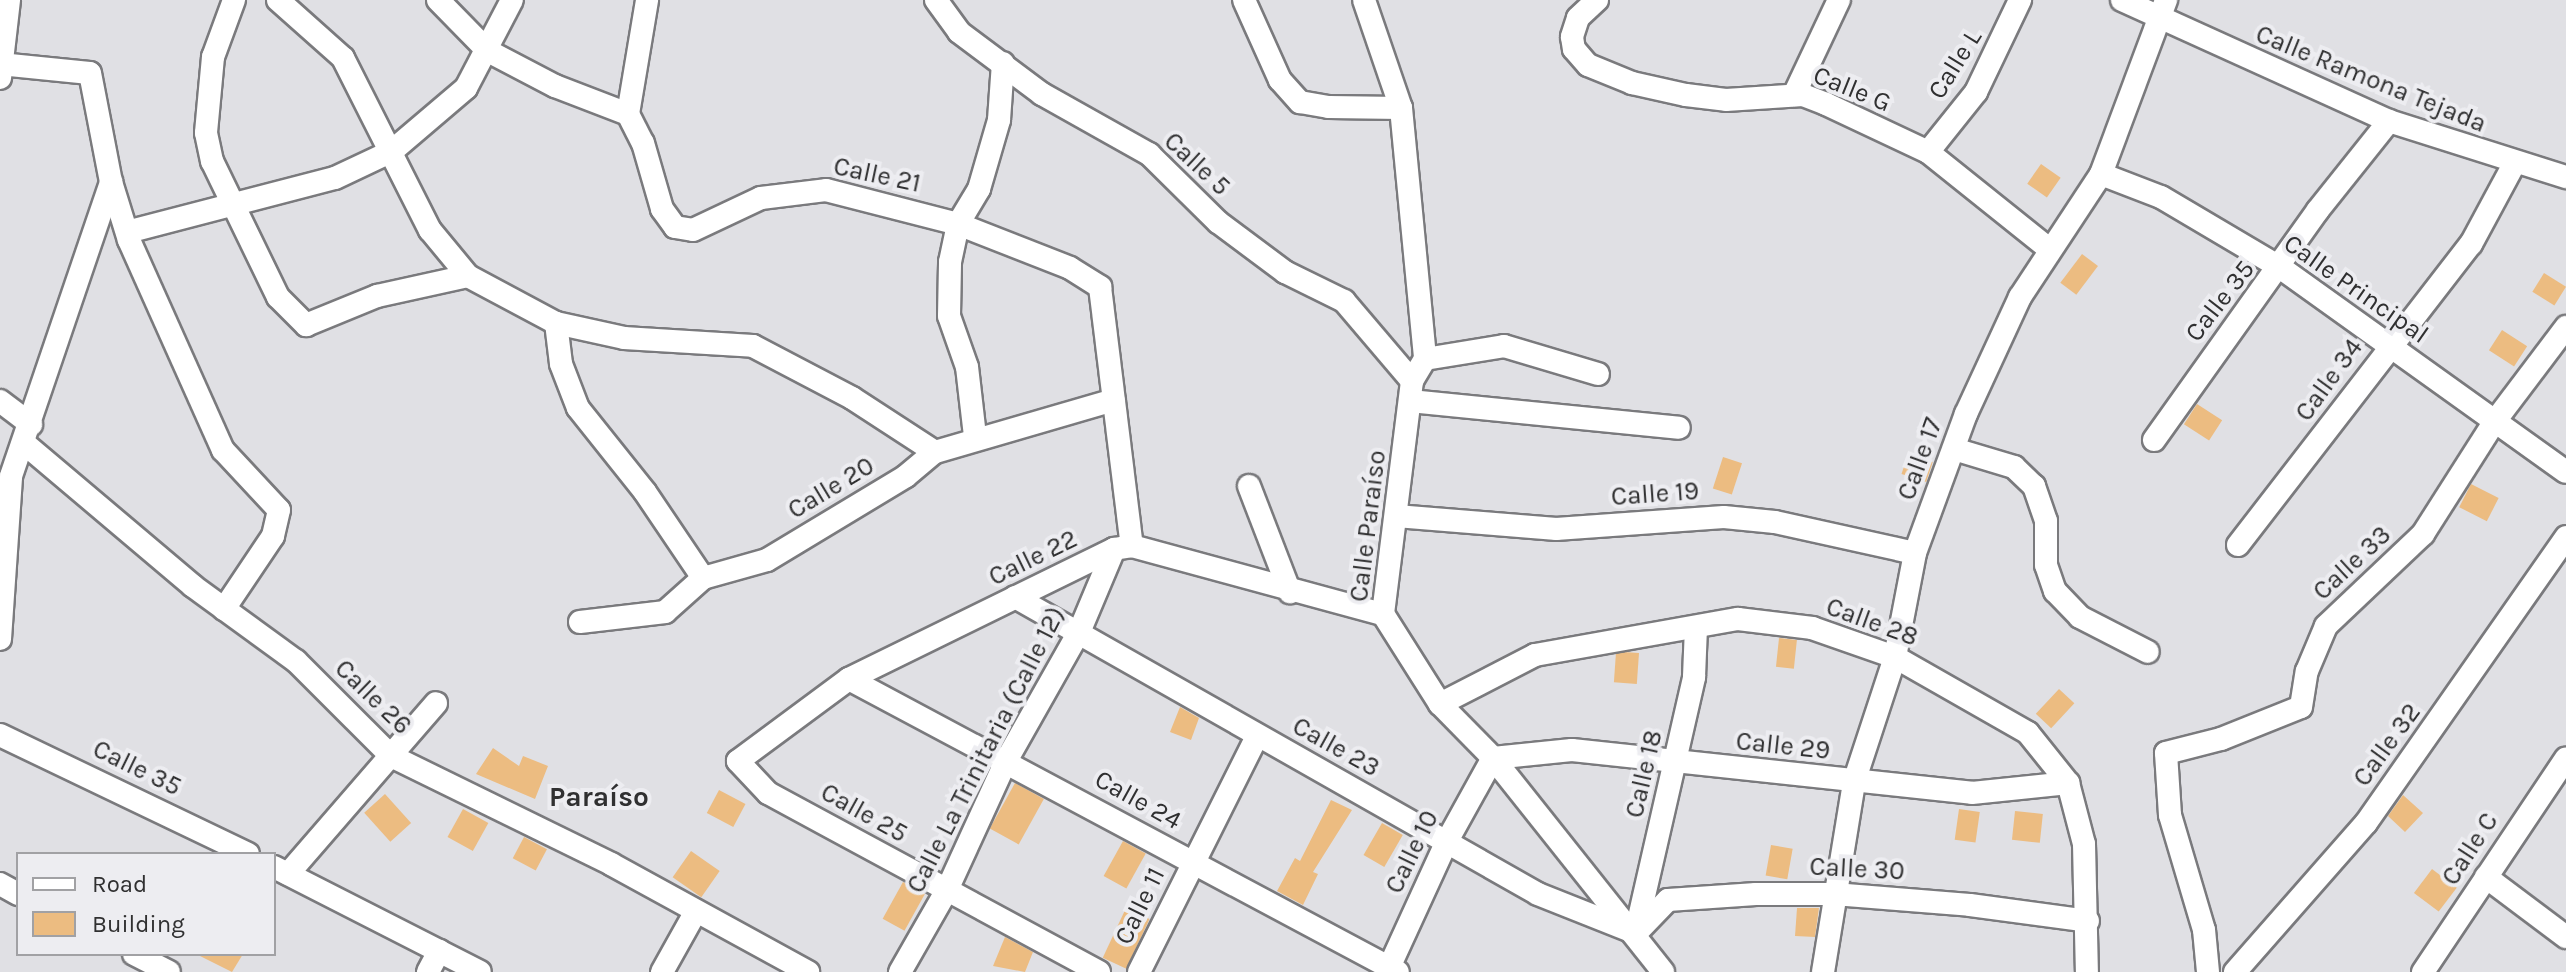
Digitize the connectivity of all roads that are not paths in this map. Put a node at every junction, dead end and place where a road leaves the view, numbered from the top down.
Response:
1 (9, 0) edge
2 (234, 0) edge
3 (278, 0) edge
4 (438, 0) edge
5 (512, 0) edge
6 (647, 0) edge
7 (936, 0) edge
8 (1244, 0) edge
9 (1364, 0) edge
10 (1597, 0) edge
11 (1839, 0) edge
12 (2020, 0) edge
13 (2122, 0) edge
14 (2164, 9) edge
15 (488, 51) junction
16 (1003, 63) junction
17 (0, 69) edge
18 (1794, 95) junction
19 (1401, 108) junction
20 (628, 114) junction
21 (2389, 121) junction
22 (392, 151) junction
23 (1928, 152) junction
24 (2514, 164) junction
25 (2101, 174) junction
26 (2566, 177) edge
27 (111, 182) junction
28 (233, 205) junction
29 (958, 224) junction
30 (127, 232) junction
31 (2048, 248) junction
32 (2281, 268) junction
33 (468, 276) junction
34 (556, 323) junction
35 (2566, 327) edge
36 (2387, 347) junction
37 (1425, 359) junction
38 (1598, 374) dead end
39 (1411, 391) junction
40 (1114, 400) junction
41 (0, 401) edge
42 (2495, 421) junction
43 (1679, 428) dead end
44 (28, 434) junction
45 (975, 436) junction
46 (2154, 440) dead end
47 (1954, 449) junction
48 (935, 452) junction
49 (2566, 472) edge
50 (1249, 486) dead end
51 (1396, 516) junction
52 (2566, 537) edge
53 (2238, 545) dead end
54 (1123, 548) junction
55 (1915, 553) junction
56 (703, 578) junction
57 (1290, 592) junction
58 (1015, 597) junction
59 (224, 609) junction
60 (1383, 614) junction
61 (580, 622) dead end
62 (1696, 627) junction
63 (1080, 630) junction
64 (0, 639) edge
65 (2148, 652) dead end
66 (1895, 657) junction
67 (849, 679) junction
68 (436, 703) dead end
69 (1440, 704) junction
70 (0, 735) edge
71 (1257, 736) junction
72 (391, 756) junction
73 (1493, 758) junction
74 (2566, 758) edge
75 (738, 761) joint
76 (1006, 761) junction
77 (1675, 763) junction
78 (1854, 782) junction
79 (2068, 783) junction
80 (1447, 841) junction
81 (244, 852) edge
82 (1193, 862) junction
83 (281, 870) edge
84 (2486, 877) junction
85 (947, 890) junction
86 (1834, 894) junction
87 (695, 913) junction
88 (2088, 921) junction
89 (1636, 933) junction
90 (2566, 937) edge
91 (439, 951) junction
92 (138, 956) edge
93 (1392, 970) edge
94 (169, 972) edge
95 (428, 972) edge
96 (480, 972) edge
97 (662, 972) edge
98 (808, 972) edge
99 (900, 972) edge
100 (1099, 972) edge
101 (1139, 972) edge
102 (1663, 972) edge
103 (1823, 972) edge
104 (2087, 972) edge
105 (2208, 972) edge
106 (2235, 972) edge
107 (2423, 972) edge

1 - 17 street
2 - 28 street
3 - 22 street
4 - 15 street
5 - 15 street
6 - 20 street
7 - 16 street, Calle 5
8 - 19 street
9 - 19 street
10 - 18 street, Calle G
11 - 18 street
12 - 23 street, Calle L
13 - 14 street, Calle Ramona Tejada
14 - 21 street, Calle Ramona Tejada
14 - 25 street, Calle 17
15 - 20 street
15 - 22 street
16 - 29 street
16 - 39 street, Calle 5
17 - 27 street
18 - 23 street, Calle G
19 - 37 street
20 - 29 street, Calle 21
21 - 24 street, Calle Ramona Tejada
21 - 32 street, Calle 35
22 - 28 street
22 - 33 street
23 - 31 street, Calle G
24 - 26 street, Calle Ramona Tejada
24 - 36 street, Calle 34
25 - 31 street, Calle 17
25 - 32 street, Calle Principal
27 - 30 street
27 - 44 street
28 - 30 street
28 - 33 street
29 - 40 street, Calle 21
29 - 45 street
30 - 59 street
31 - 47 street, Calle 17
32 - 36 street, Calle Principal
32 - 46 street, Calle 35
33 - 34 street
34 - 48 street
34 - 56 street
35 - 42 street, Calle 33
36 - 42 street, Calle Principal
36 - 53 street, Calle 34
37 - 38 street
37 - 39 street, Calle Paraíso
39 - 43 street
39 - 51 street, Calle Paraíso
40 - 45 street, Calle 20
40 - 54 street, Calle 21
41 - 44 street, Calle 26
42 - 49 street, Calle Principal
42 - 105 street, Calle 33
44 - 59 street, Calle 26
44 - 64 street
45 - 48 street, Calle 20
47 - 55 street, Calle 17
47 - 65 street
48 - 56 street, Calle 20
50 - 57 street
51 - 55 street, Calle 19
51 - 60 street, Calle Paraíso
52 - 106 street, Calle 32
54 - 57 street
54 - 58 street, Calle 22
54 - 63 street, Calle La Trinitaria (Calle 12)
55 - 66 street, Calle 17
56 - 61 street, Calle 20
57 - 60 street
58 - 63 street, Calle 23
58 - 67 street, Calle 22
59 - 72 street, Calle 26
60 - 69 street, Calle Paraíso
62 - 66 street, Calle 28
62 - 69 street, Calle 28
62 - 77 street, Calle 18
63 - 71 street, Calle 23
63 - 76 street, Calle La Trinitaria (Calle 12)
66 - 78 street, Calle 17
66 - 79 street, Calle 28
67 - 75 street, Calle 22
67 - 76 street, Calle 24
68 - 72 street
69 - 73 street, Calle Paraíso
70 - 81 street, Calle 35
71 - 80 street, Calle 23
71 - 82 street, Calle 11
72 - 83 street
72 - 87 street, Calle 26
73 - 77 street, Calle 29
73 - 80 street, Calle 10
73 - 89 street, Calle Paraíso
74 - 84 street, Calle C
75 - 85 street, Calle 25
76 - 82 street, Calle 24
76 - 85 street, Calle La Trinitaria (Calle 12)
77 - 78 street, Calle 29
77 - 89 street, Calle 18
78 - 79 street, Calle 29
78 - 86 street, Calle 17
79 - 88 street, Calle 28
80 - 89 street, Calle 23
80 - 93 street, Calle 10
82 - 93 street, Calle 24
82 - 101 street, Calle 11
83 - 91 street
84 - 90 street
84 - 107 street, Calle C
85 - 99 street, Calle La Trinitaria (Calle 12)
85 - 100 street, Calle 25
86 - 88 street, Calle 30
86 - 89 street, Calle 30
86 - 103 street, Calle 17
87 - 97 street
87 - 98 street, Calle 26
88 - 104 street, Calle 28
89 - 102 street, Calle Paraíso
91 - 95 street
91 - 96 street
92 - 94 street

